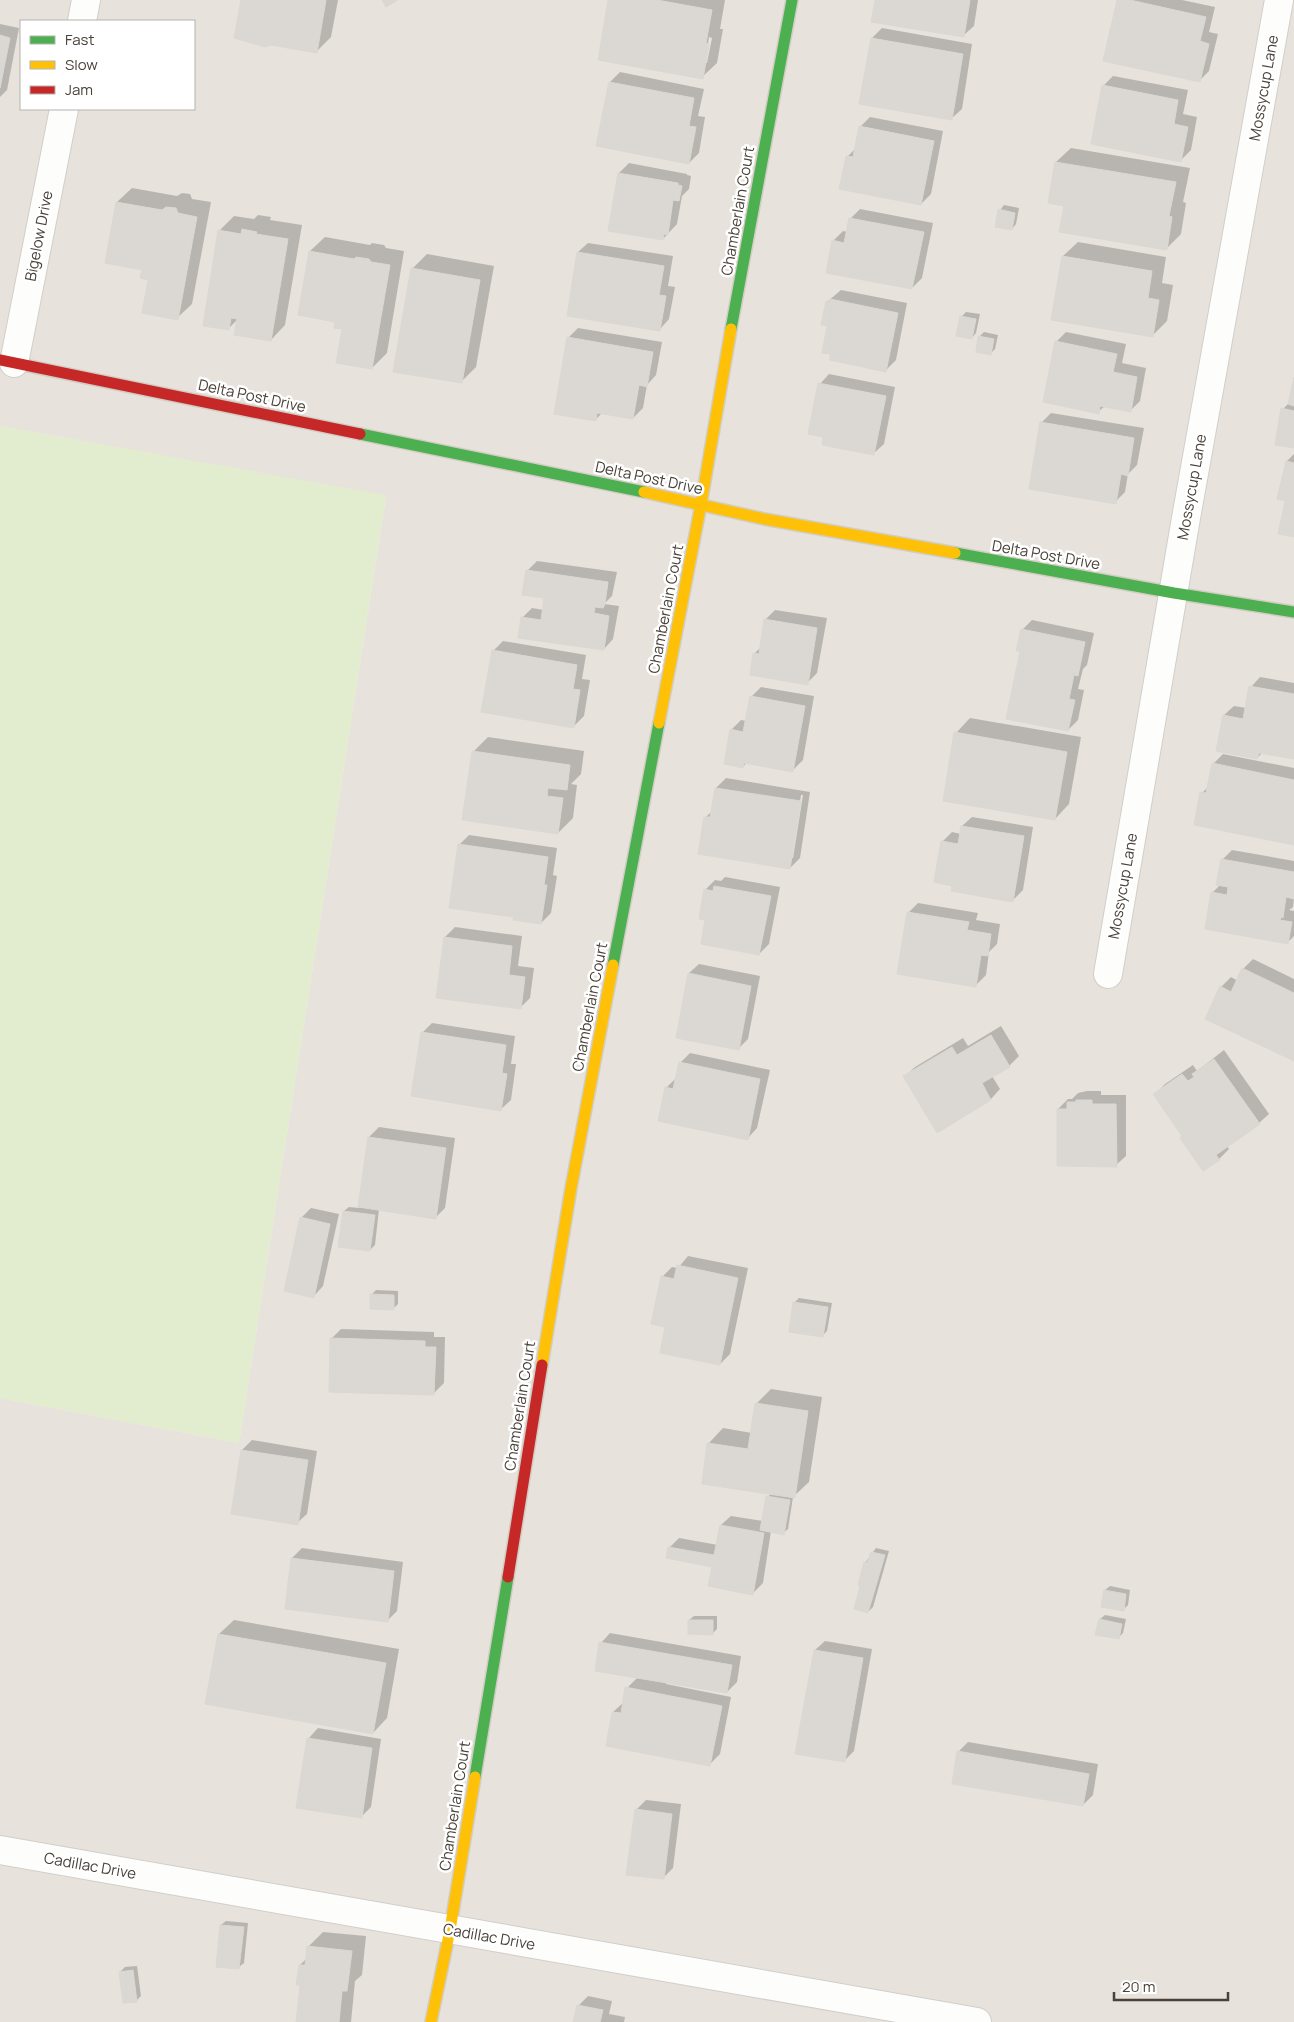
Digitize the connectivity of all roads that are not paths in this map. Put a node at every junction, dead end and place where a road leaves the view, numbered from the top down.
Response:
1 (86, 0) edge
2 (792, 0) edge
3 (1279, 0) edge
4 (82, 20) edge
5 (64, 110) edge
6 (7, 362) edge
7 (701, 504) junction
8 (1174, 593) junction
9 (1294, 612) edge
10 (1108, 974) dead end
11 (0, 1850) edge
12 (450, 1930) junction
13 (431, 2022) edge
14 (977, 2022) edge

1 - 4 street
2 - 7 street, Chamberlain Court
3 - 8 street, Mossycup Lane
5 - 6 street, Bigelow Drive
6 - 7 street, Delta Post Drive
7 - 8 street, Delta Post Drive
7 - 12 street, Chamberlain Court
8 - 9 street, Delta Post Drive
8 - 10 street, Mossycup Lane
11 - 12 street, Cadillac Drive
12 - 13 street, Chamberlain Court
12 - 14 street, Cadillac Drive

